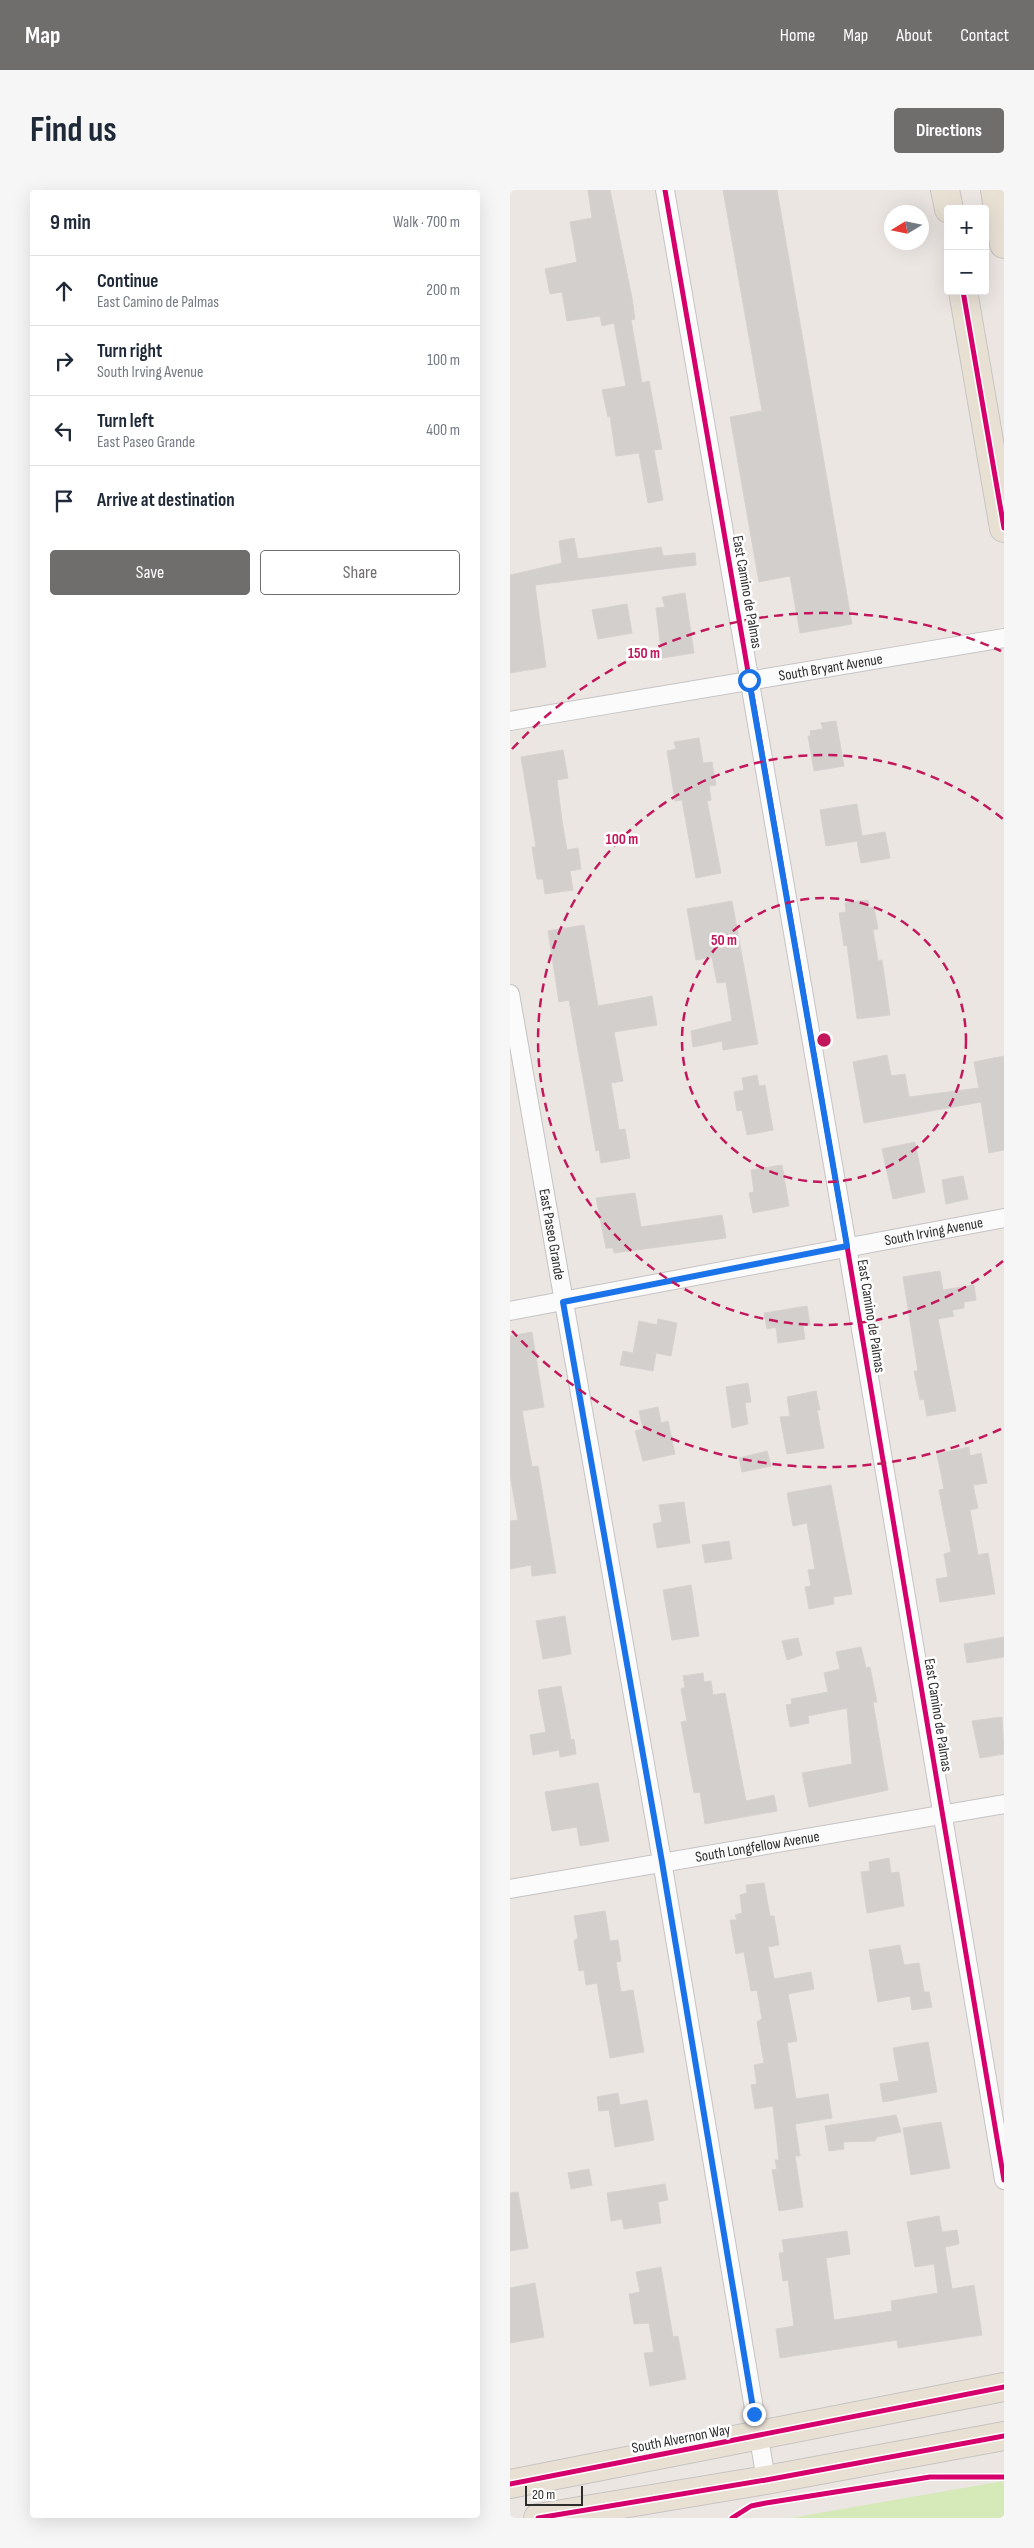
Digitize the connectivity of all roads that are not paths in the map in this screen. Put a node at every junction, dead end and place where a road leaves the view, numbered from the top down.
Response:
1 (665, 190) edge
2 (945, 190) edge
3 (994, 190) edge
4 (948, 205) edge
5 (1004, 244) edge
6 (964, 295) edge
7 (1004, 528) edge
8 (1004, 638) edge
9 (749, 680) junction
10 (510, 721) edge
11 (510, 994) edge
12 (1004, 1218) edge
13 (847, 1246) junction
14 (563, 1302) junction
15 (510, 1311) edge
16 (1004, 1804) edge
17 (942, 1815) junction
18 (662, 1862) junction
19 (510, 1889) edge
20 (1004, 2180) edge
21 (1004, 2387) edge
22 (1004, 2436) edge
23 (758, 2437) junction
24 (766, 2480) junction
25 (510, 2484) edge
26 (538, 2518) edge

1 - 9 street, East Camino de Palmas
2 - 4 main road
3 - 5 main road
6 - 7 main road
8 - 9 street, South Bryant Avenue
9 - 10 street, South Bryant Avenue
9 - 13 street, East Camino de Palmas
11 - 14 street, East Paseo Grande
12 - 13 street, South Irving Avenue
13 - 14 street, South Irving Avenue
13 - 17 street, East Camino de Palmas
14 - 15 street, South Irving Avenue
14 - 18 street, East Paseo Grande
16 - 17 street, South Longfellow Avenue
17 - 18 street, South Longfellow Avenue
17 - 20 street, East Camino de Palmas
18 - 19 street, South Longfellow Avenue
18 - 23 street, East Paseo Grande
21 - 23 main road, South Alvernon Way
22 - 24 main road
23 - 24 street, East Paseo Grande
23 - 25 main road, South Alvernon Way
24 - 26 main road

